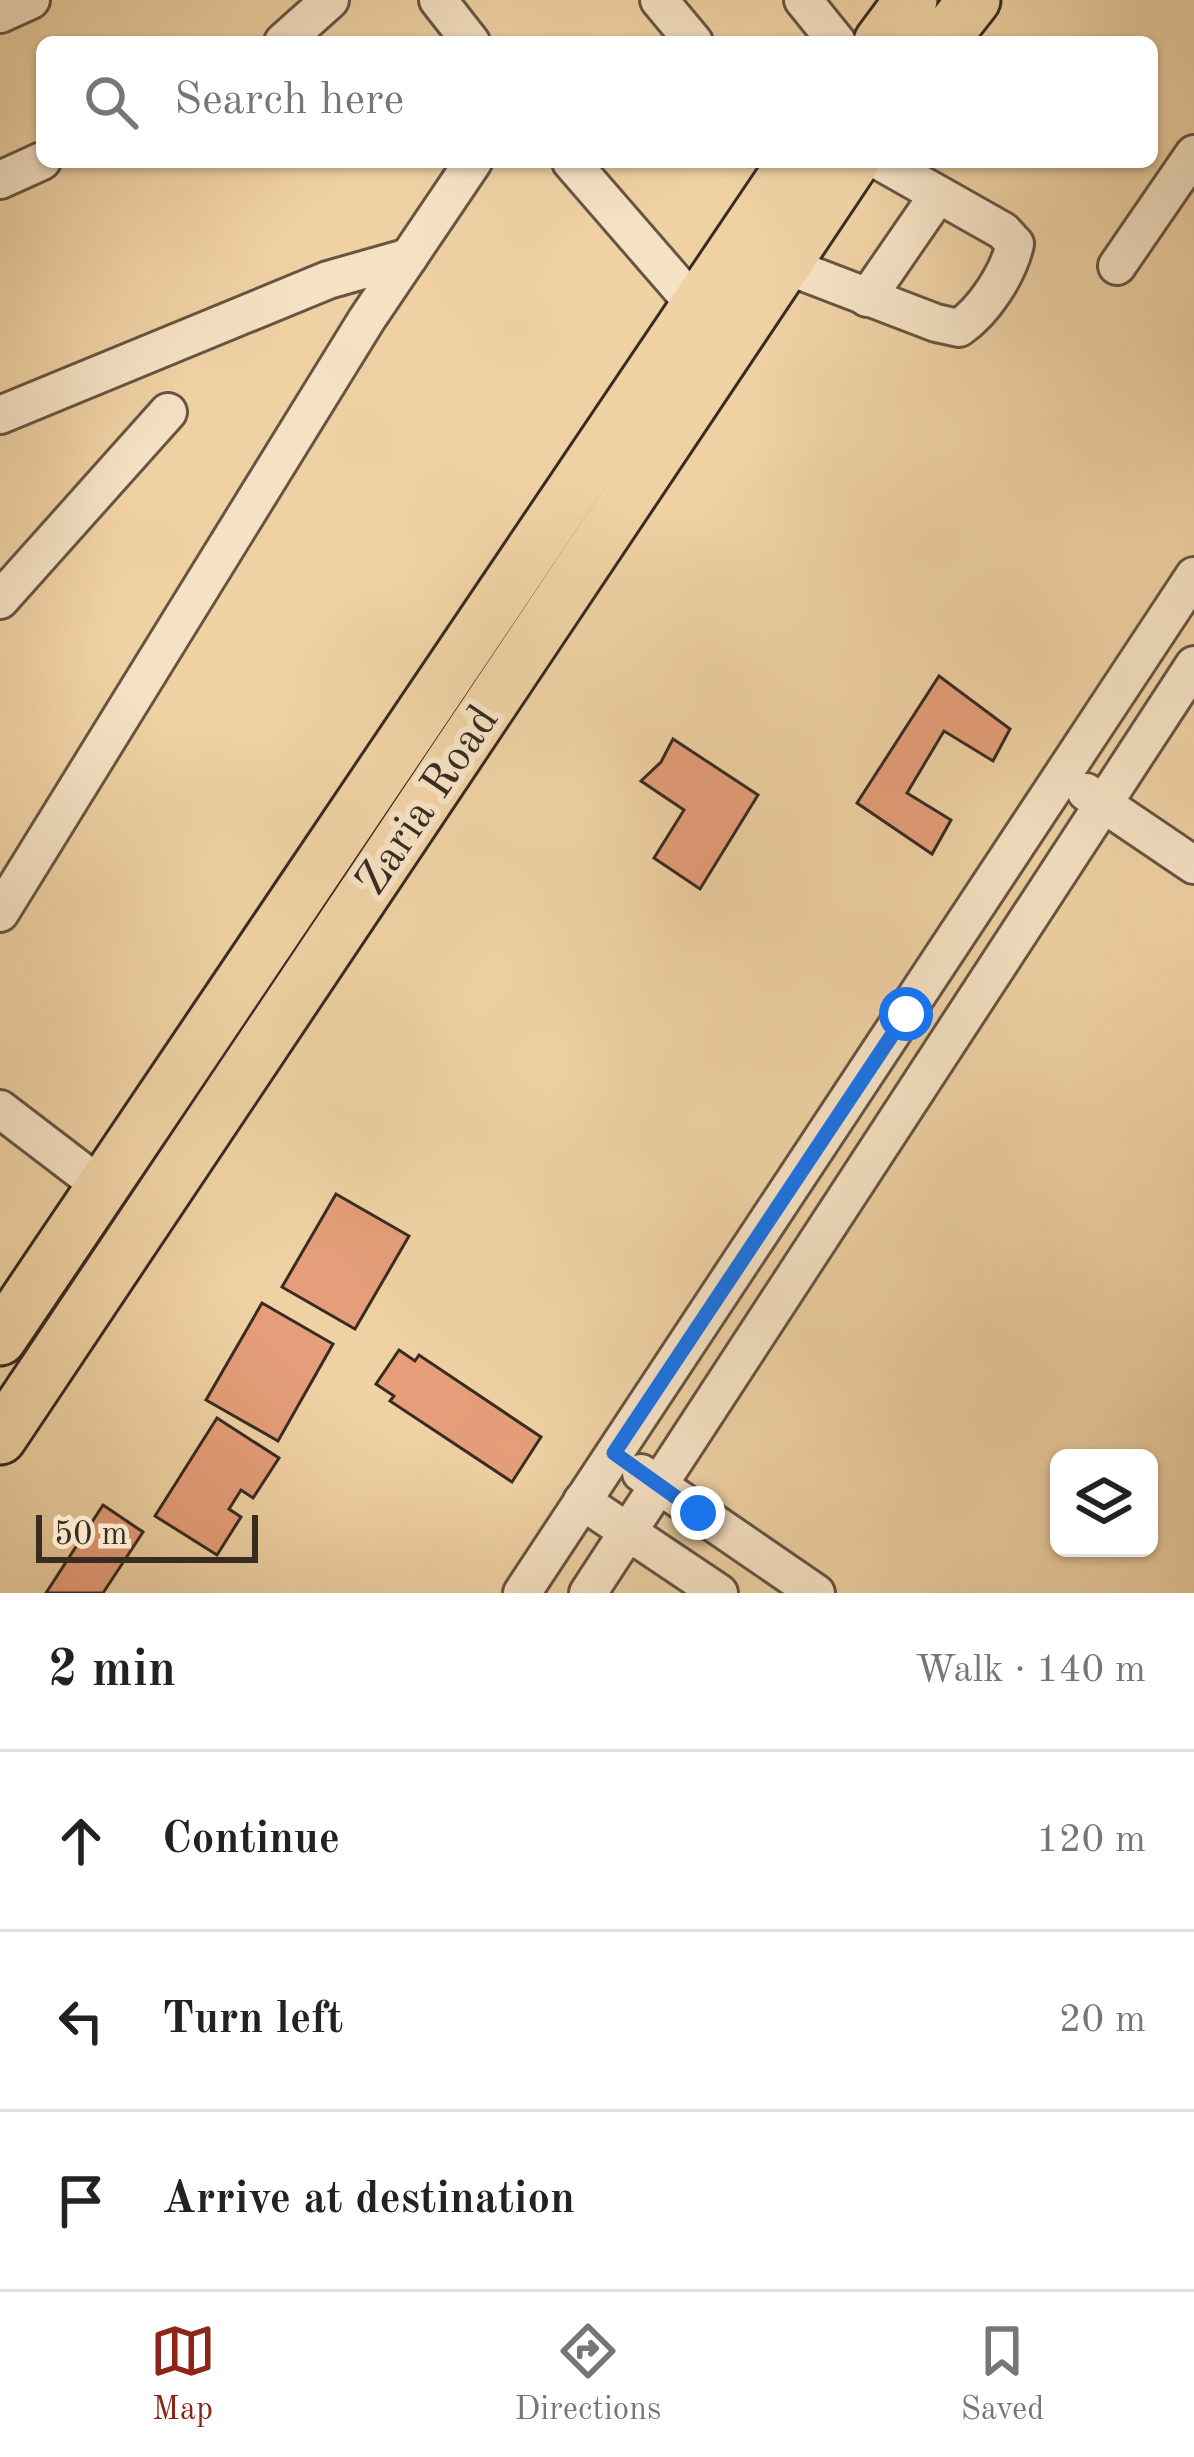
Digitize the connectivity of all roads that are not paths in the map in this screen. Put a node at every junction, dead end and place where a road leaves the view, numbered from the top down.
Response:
1 (31, 0) edge
2 (330, 0) edge
3 (438, 0) edge
4 (659, 0) edge
5 (803, 0) edge
6 (910, 0) edge
7 (974, 0) edge
8 (0, 14) edge
9 (290, 36) edge
10 (466, 36) edge
11 (689, 36) edge
12 (832, 36) edge
13 (884, 36) edge
14 (946, 36) edge
15 (1194, 154) edge
16 (36, 164) edge
17 (468, 168) edge
18 (576, 168) edge
19 (790, 168) edge
20 (849, 168) edge
21 (891, 168) edge
22 (0, 180) edge
23 (938, 195) junction
24 (409, 257) junction
25 (782, 264) junction
26 (1118, 266) dead end
27 (867, 298) junction
28 (695, 305) junction
29 (168, 412) dead end
30 (0, 415) edge
31 (1194, 576) edge
32 (0, 600) edge
33 (1193, 667) edge
34 (1065, 775) junction
35 (1102, 805) junction
36 (1194, 865) edge
37 (0, 914) edge
38 (0, 1109) edge
39 (102, 1187) junction
40 (0, 1339) edge
41 (0, 1438) edge
42 (614, 1453) junction
43 (658, 1486) junction
44 (582, 1502) junction
45 (628, 1534) junction
46 (522, 1593) edge
47 (588, 1593) edge
48 (718, 1593) edge
49 (816, 1593) edge

1 - 8 street
2 - 9 street
3 - 10 street
4 - 11 street
5 - 12 street
6 - 13 highway
7 - 14 highway
15 - 26 street
16 - 22 street
17 - 24 street
18 - 28 street
19 - 28 highway, Zaria Road
20 - 25 highway, Zaria Road
21 - 23 street
23 - 27 street
23 - 27 street
24 - 30 street
24 - 37 street
25 - 27 street
25 - 41 highway, Zaria Road
28 - 39 highway, Zaria Road
29 - 32 street
31 - 34 street
33 - 35 street
34 - 35 street
34 - 42 street
35 - 36 street
35 - 43 street
38 - 39 street
39 - 40 highway, Zaria Road
42 - 43 street
42 - 44 street
43 - 45 street
43 - 49 street
44 - 45 street
44 - 46 street
45 - 47 street
45 - 48 street

